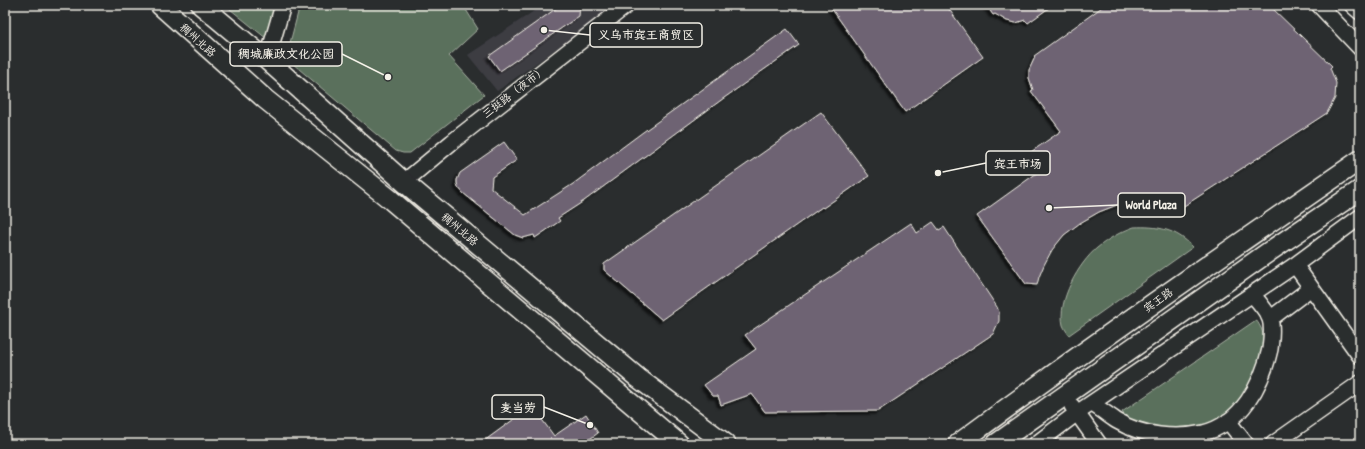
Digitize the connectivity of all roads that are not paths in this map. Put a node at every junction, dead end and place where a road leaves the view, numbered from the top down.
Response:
1 (160, 5) edge
2 (202, 5) edge
3 (283, 5) edge
4 (1319, 5) edge
5 (1352, 5) edge
6 (623, 6) edge
7 (1360, 12) edge
8 (1360, 48) edge
9 (267, 60) junction
10 (1360, 160) edge
11 (404, 182) junction
12 (1360, 190) edge
13 (1360, 217) edge
14 (1295, 265) junction
15 (1311, 288) junction
16 (1252, 294) junction
17 (1270, 319) junction
18 (1360, 356) edge
19 (1360, 383) edge
20 (1065, 395) junction
21 (1092, 404) junction
22 (1077, 413) junction
23 (1228, 421) junction
24 (678, 444) edge
25 (726, 444) edge
26 (958, 444) edge
27 (996, 444) edge
28 (1036, 444) edge
29 (1099, 444) edge
30 (1246, 444) edge
31 (1273, 444) edge

1 - 24 main road, 稠州北路
2 - 9 main road, 稠州北路
3 - 9 street
4 - 8 street
5 - 7 street
6 - 11 street, 三挺路（夜市）
9 - 11 main road, 稠州北路
10 - 26 main road, 宾王路
11 - 25 main road, 稠州北路
12 - 20 main road
13 - 14 street
14 - 15 street
14 - 16 street
15 - 17 street
15 - 18 street
16 - 17 street
16 - 21 street
17 - 23 street
19 - 31 street
20 - 22 street
20 - 27 main road
21 - 22 street
21 - 23 street
22 - 28 street
22 - 29 street
23 - 30 street

